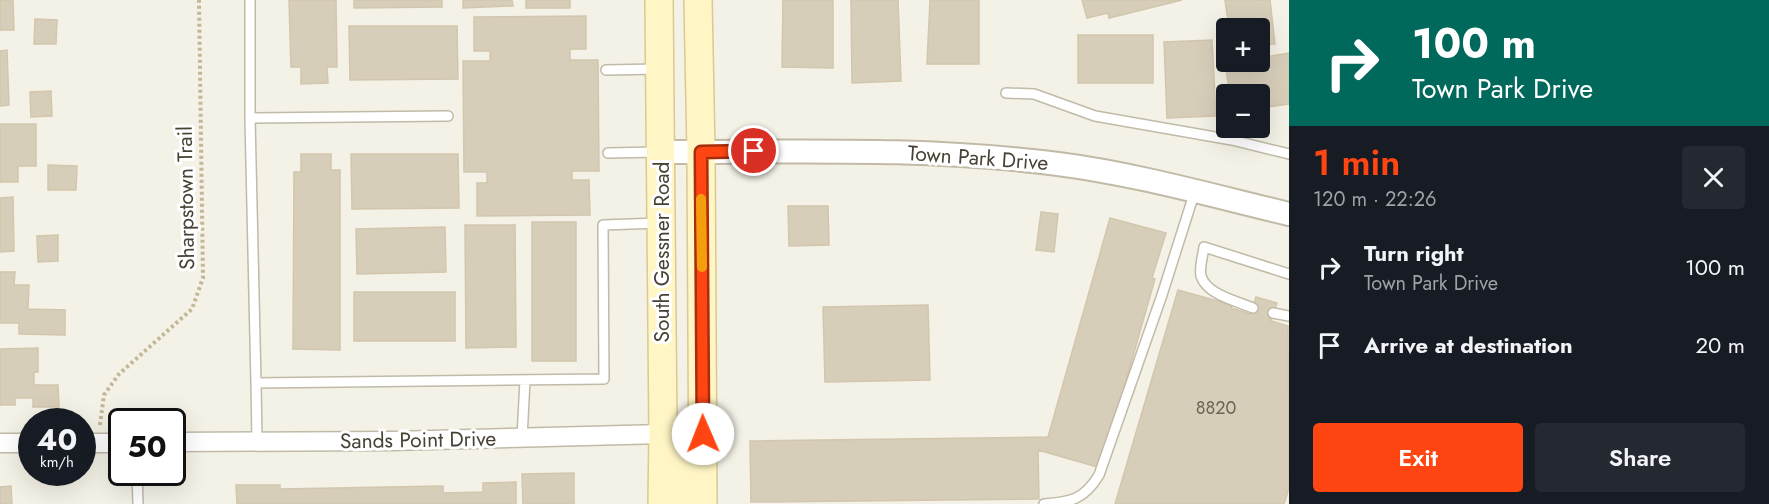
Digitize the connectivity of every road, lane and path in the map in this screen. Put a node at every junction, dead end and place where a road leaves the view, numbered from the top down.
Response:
1 (199, 0) edge
2 (250, 0) edge
3 (660, 0) edge
4 (698, 0) edge
5 (661, 69) junction
6 (606, 70) dead end
7 (1006, 93) dead end
8 (448, 116) dead end
9 (250, 118) junction
10 (662, 152) junction
11 (701, 152) junction
12 (608, 153) dead end
13 (1289, 154) edge
14 (1195, 191) junction
15 (1289, 214) edge
16 (662, 223) junction
17 (1289, 274) edge
18 (1253, 308) dead end
19 (1273, 313) dead end
20 (1289, 316) edge
21 (525, 380) junction
22 (256, 383) junction
23 (100, 429) dead end
24 (663, 434) junction
25 (522, 438) junction
26 (257, 441) junction
27 (186, 442) edge
28 (0, 443) edge
29 (18, 443) edge
30 (137, 486) edge
31 (138, 504) edge
32 (662, 504) edge
33 (687, 504) edge
34 (703, 504) edge
35 (1044, 504) edge

1 - 23 path, Sharpstown Trail
2 - 9 lane
3 - 5 main road, South Gessner Road
4 - 11 main road, South Gessner Road
5 - 6 lane
5 - 10 main road, South Gessner Road
7 - 13 lane
8 - 9 lane
9 - 22 lane
10 - 11 street, Town Park Drive
10 - 12 lane
10 - 16 main road, South Gessner Road
11 - 14 street, Town Park Drive
11 - 34 main road, South Gessner Road
14 - 15 street, Town Park Drive
14 - 35 lane
16 - 21 lane
16 - 24 main road, South Gessner Road
17 - 18 lane
19 - 20 lane
21 - 22 lane
21 - 25 lane
22 - 26 lane
24 - 25 street, Sands Point Drive
24 - 32 main road, South Gessner Road
24 - 33 main road
25 - 26 street, Sands Point Drive
26 - 27 street, Sands Point Drive
28 - 29 street
30 - 31 lane

